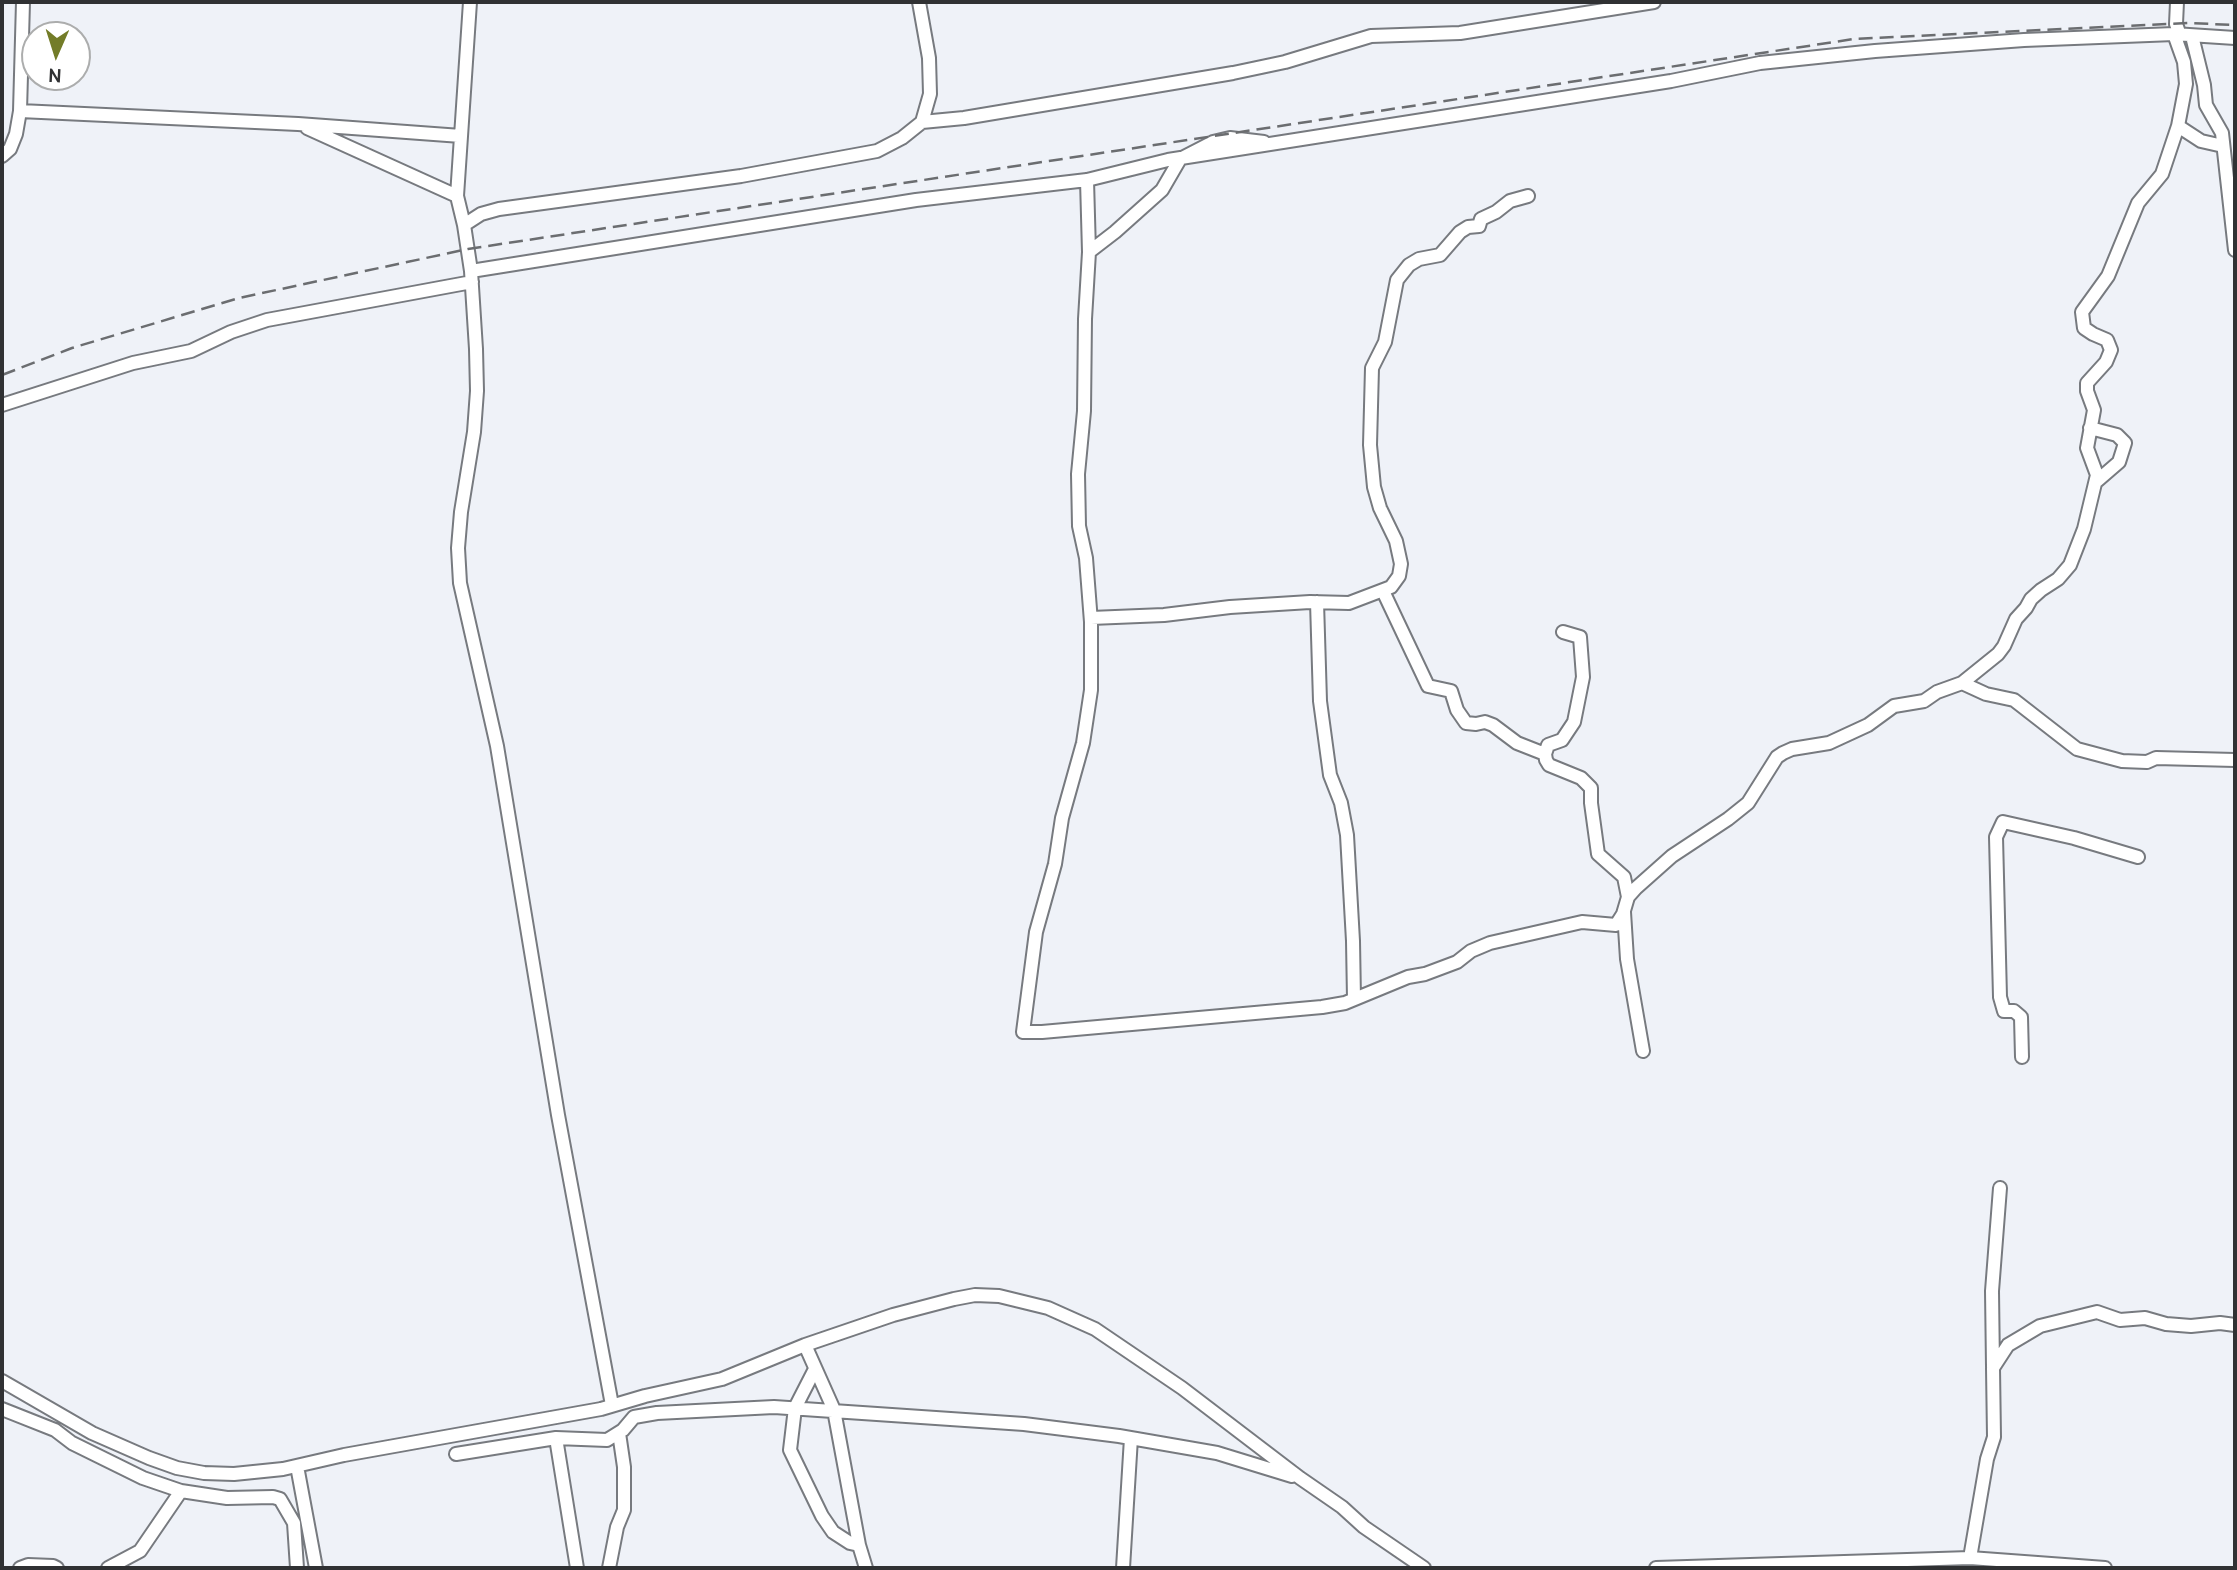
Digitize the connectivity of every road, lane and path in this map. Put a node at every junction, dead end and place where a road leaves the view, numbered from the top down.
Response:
1 (23, 2) edge
2 (470, 2) edge
3 (919, 2) edge
4 (1654, 2) edge
5 (2177, 2) edge
6 (2182, 35) junction
7 (2235, 38) edge
8 (20, 111) junction
9 (922, 122) junction
10 (298, 124) junction
11 (2178, 126) junction
12 (461, 136) junction
13 (2223, 146) junction
14 (2, 156) edge
15 (1180, 159) junction
16 (1087, 180) junction
17 (457, 196) junction
18 (1528, 196) dead end
19 (464, 225) junction
20 (2235, 250) edge
21 (1089, 252) junction
22 (471, 277) junction
23 (2, 405) edge
24 (2090, 428) junction
25 (2097, 481) junction
26 (1383, 591) junction
27 (1317, 602) junction
28 (1091, 618) junction
29 (1563, 632) dead end
30 (1962, 683) junction
31 (1545, 754) junction
32 (2235, 760) edge
33 (2138, 857) dead end
34 (1626, 903) junction
35 (1354, 999) junction
36 (1643, 1051) dead end
37 (2022, 1057) dead end
38 (2000, 1188) dead end
39 (2235, 1325) edge
40 (805, 1345) junction
41 (1993, 1368) junction
42 (816, 1369) junction
43 (2, 1381) edge
44 (612, 1405) junction
45 (795, 1408) junction
46 (2, 1409) edge
47 (834, 1410) junction
48 (620, 1433) junction
49 (556, 1438) junction
50 (1131, 1438) junction
51 (456, 1454) dead end
52 (297, 1466) junction
53 (1300, 1478) junction
54 (181, 1491) junction
55 (859, 1545) junction
56 (1970, 1558) junction
57 (20, 1568) edge
58 (57, 1568) edge
59 (108, 1568) edge
60 (297, 1568) edge
61 (316, 1568) edge
62 (578, 1568) edge
63 (609, 1568) edge
64 (866, 1568) edge
65 (1123, 1568) edge
66 (1424, 1568) edge
67 (1656, 1568) edge
68 (2105, 1568) edge

1 - 8 street
2 - 12 street
3 - 9 street
4 - 9 street
5 - 6 street
6 - 7 street
6 - 11 street
6 - 13 street
6 - 15 street
8 - 10 street
8 - 14 street
9 - 19 street
10 - 12 street
10 - 17 street
11 - 13 street
11 - 24 street
12 - 17 street
13 - 20 street
15 - 16 street
15 - 21 street
16 - 21 street
16 - 22 street
17 - 19 street
18 - 26 street
19 - 22 street
21 - 28 street
22 - 23 street
22 - 44 street
24 - 25 street
24 - 25 street
25 - 30 street
26 - 27 street
26 - 31 street
27 - 28 street
27 - 35 street
28 - 35 street
29 - 31 street
30 - 32 street
30 - 34 street
31 - 34 street
33 - 37 street
34 - 35 street
34 - 36 street
38 - 41 street
39 - 41 street
40 - 42 street
40 - 44 street
40 - 53 street
41 - 56 street
42 - 45 street
42 - 47 street
43 - 52 street
44 - 52 street
45 - 47 street
45 - 48 street
45 - 55 street
46 - 54 street
47 - 50 street
47 - 55 street
48 - 49 street
48 - 63 street
49 - 51 street
49 - 62 street
50 - 53 street
50 - 65 street
52 - 61 street
53 - 66 street
54 - 59 street
54 - 60 street
55 - 64 street
56 - 67 street
56 - 68 street
57 - 58 street

